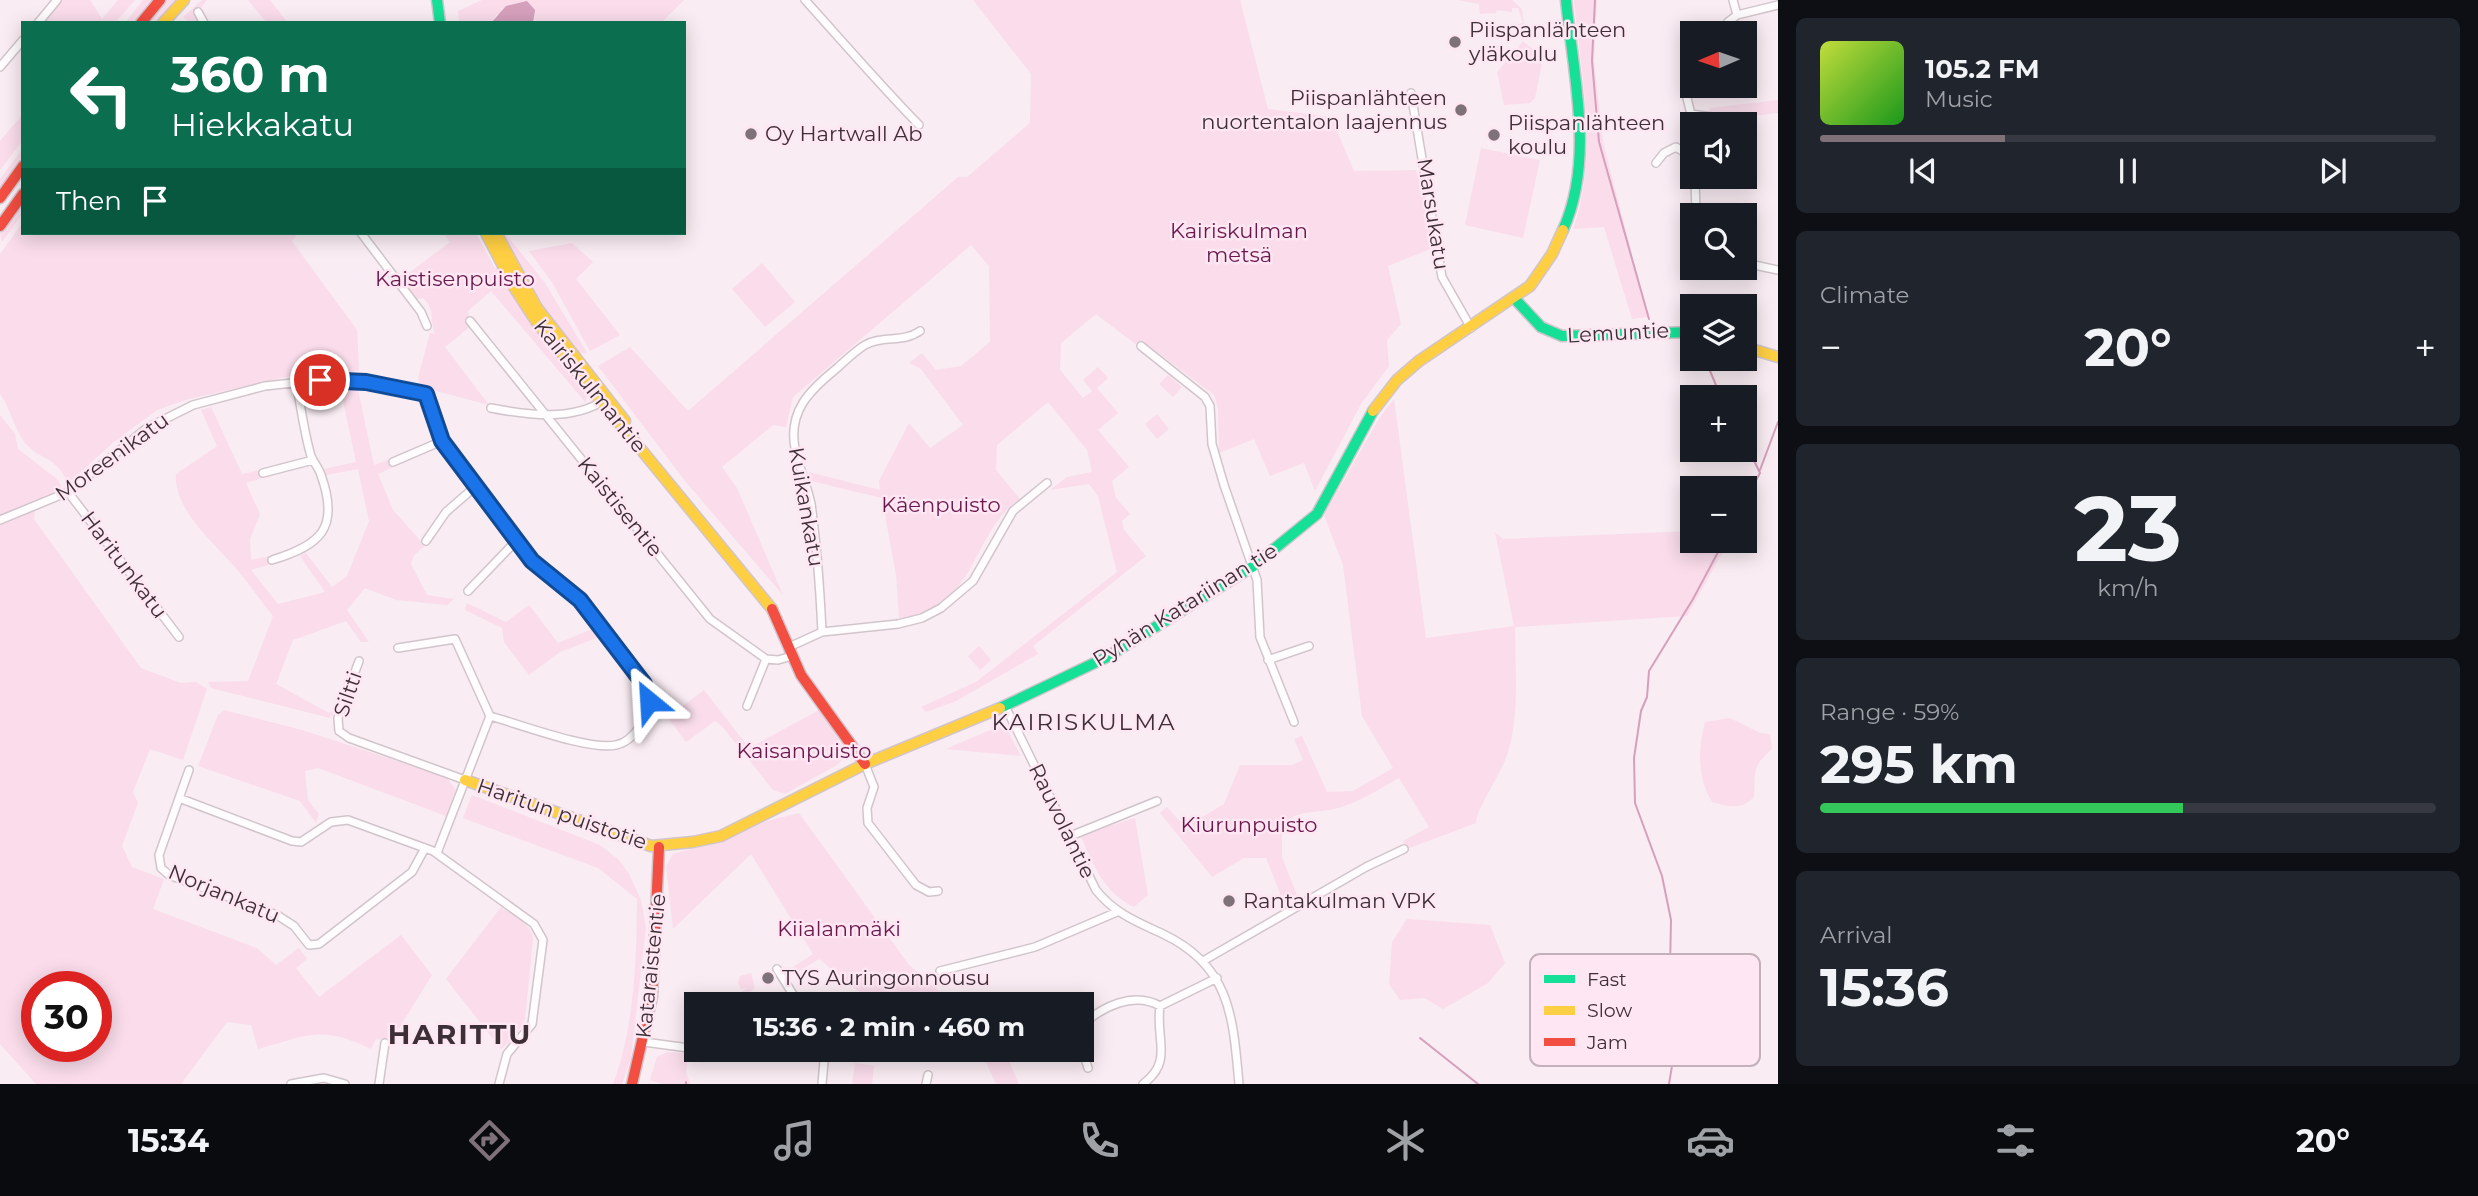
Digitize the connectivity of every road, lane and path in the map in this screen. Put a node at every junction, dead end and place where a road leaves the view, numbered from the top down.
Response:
1 (57, 0) edge
2 (160, 0) edge
3 (184, 0) edge
4 (437, 0) edge
5 (444, 0) edge
6 (805, 0) edge
7 (1566, 0) edge
8 (1733, 0) edge
9 (1778, 5) edge
10 (198, 12) dead end
11 (1737, 15) junction
12 (40, 21) edge
13 (143, 21) edge
14 (165, 21) edge
15 (203, 21) edge
16 (440, 21) edge
17 (447, 21) edge
18 (1729, 21) edge
19 (21, 42) edge
20 (0, 67) edge
21 (1411, 93) dead end
22 (919, 125) dead end
23 (1680, 150) edge
24 (1656, 163) dead end
25 (21, 169) edge
26 (21, 197) edge
27 (0, 198) edge
28 (0, 226) edge
29 (363, 235) edge
30 (487, 235) edge
31 (497, 235) edge
32 (1757, 266) edge
33 (1778, 270) edge
34 (1515, 299) junction
35 (470, 321) dead end
36 (427, 326) dead end
37 (1471, 328) junction
38 (920, 331) dead end
39 (1680, 332) edge
40 (1141, 346) dead end
41 (1757, 351) edge
42 (1778, 357) edge
43 (296, 382) junction
44 (604, 401) junction
45 (491, 408) dead end
46 (545, 415) junction
47 (442, 441) junction
48 (313, 460) junction
49 (393, 462) dead end
50 (263, 473) dead end
51 (1047, 483) dead end
52 (476, 486) junction
53 (68, 492) junction
54 (0, 520) edge
55 (517, 540) junction
56 (426, 541) dead end
57 (272, 559) dead end
58 (1252, 567) junction
59 (468, 590) dead end
60 (822, 632) junction
61 (179, 637) dead end
62 (1309, 646) dead end
63 (398, 648) dead end
64 (791, 652) junction
65 (766, 659) junction
66 (1268, 660) junction
67 (359, 661) dead end
68 (747, 706) dead end
69 (1005, 706) junction
70 (490, 716) junction
71 (1294, 722) dead end
72 (337, 727) joint
73 (865, 764) junction
74 (189, 770) dead end
75 (466, 780) junction
76 (179, 798) junction
77 (1157, 801) dead end
78 (1068, 837) junction
79 (659, 847) junction
80 (1404, 849) dead end
81 (431, 851) junction
82 (938, 891) dead end
83 (1117, 912) junction
84 (1203, 961) junction
85 (778, 969) dead end
86 (940, 971) dead end
87 (1217, 978) junction
88 (790, 992) edge
89 (1160, 1006) junction
90 (1094, 1017) edge
91 (644, 1042) junction
92 (385, 1044) dead end
93 (684, 1047) edge
94 (824, 1062) edge
95 (1086, 1062) edge
96 (1088, 1068) dead end
97 (928, 1075) dead end
98 (291, 1084) edge
99 (345, 1084) edge
100 (379, 1084) edge
101 (499, 1084) edge
102 (632, 1084) edge
103 (822, 1084) edge
104 (926, 1084) edge
105 (1143, 1084) edge
106 (1240, 1084) edge

1 - 12 street
2 - 13 street
3 - 14 street
4 - 16 street
5 - 17 street
6 - 22 street
7 - 34 street, Pyhän Katariinan tie
8 - 11 street
9 - 11 street
10 - 15 street
11 - 18 street
19 - 20 street
21 - 37 street, Marsukatu
23 - 24 street
25 - 27 street
26 - 28 street
29 - 36 street
30 - 44 street, Kairiskulmantie
31 - 44 street, Kairiskulmantie
32 - 33 street
34 - 37 street, Pyhän Katariinan tie
34 - 39 street, Lemuntie
35 - 46 street, Kaistisentie
37 - 58 street, Pyhän Katariinan tie
38 - 60 street, Kuikankatu
40 - 58 street
41 - 42 street
43 - 47 street, Moreenikatu
43 - 48 street
43 - 53 street, Moreenikatu
44 - 46 street
44 - 64 street, Kairiskulmantie
45 - 46 street
46 - 65 street, Kaistisentie
47 - 49 street
47 - 52 street
48 - 50 street
48 - 57 street
51 - 60 street
52 - 55 street
52 - 56 street
53 - 54 street, Moreenikatu
53 - 61 street, Haritunkatu
55 - 59 street
55 - 70 street
58 - 66 street
58 - 69 street, Pyhän Katariinan tie
60 - 64 street
62 - 66 street
63 - 70 street
64 - 65 street
64 - 73 street, Kairiskulmantie
65 - 68 street
66 - 71 street
67 - 72 street, Siltti
69 - 73 street, Pyhän Katariinan tie
69 - 78 street, Rauvolantie
70 - 75 street, Norjankatu
72 - 75 street, Haritun puistotie
73 - 79 street, Haritun puistotie
73 - 82 street
74 - 76 street, Norjankatu
75 - 79 street, Haritun puistotie
75 - 81 street, Norjankatu
76 - 81 street
76 - 81 street, Norjankatu
77 - 78 street
78 - 83 street, Rauvolantie
79 - 91 street, Kataraistentie
80 - 84 street
81 - 101 street
83 - 84 street, Rauvolantie
83 - 86 street
84 - 87 street, Rauvolantie
85 - 88 street
87 - 89 street
87 - 106 street, Rauvolantie
89 - 90 street
89 - 105 street
91 - 93 street
91 - 102 street, Kataraistentie
92 - 100 street
94 - 103 street
95 - 96 street
97 - 104 street
98 - 99 street

